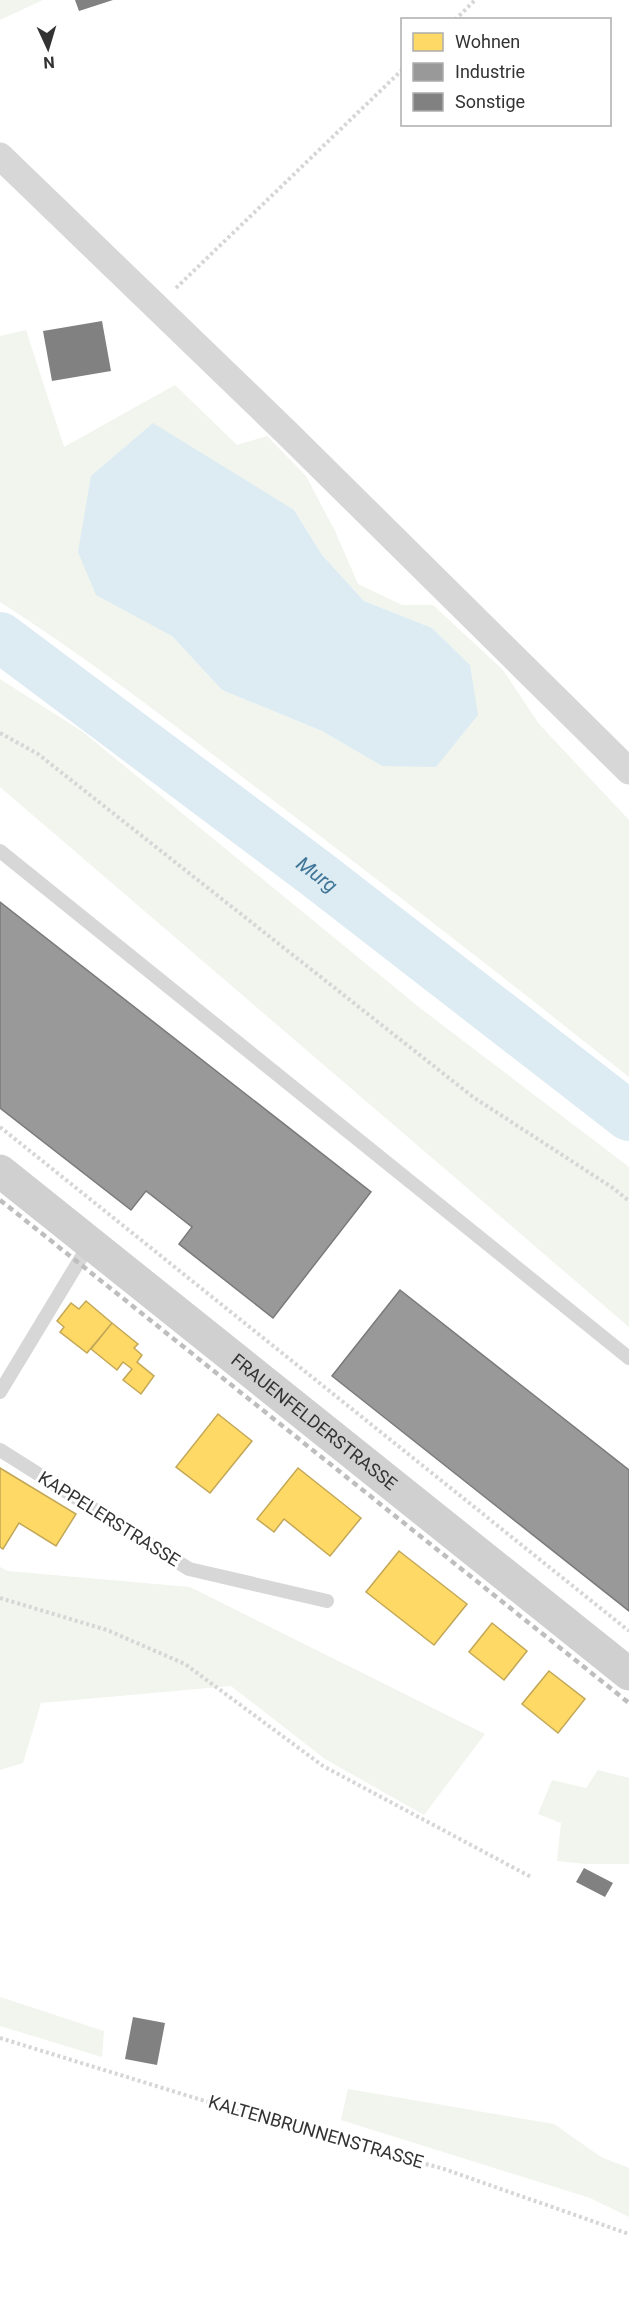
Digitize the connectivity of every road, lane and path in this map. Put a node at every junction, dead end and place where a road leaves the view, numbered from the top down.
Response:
1 (475, 0) edge
2 (457, 18) edge
3 (401, 71) edge
4 (0, 156) edge
5 (156, 308) junction
6 (0, 733) edge
7 (629, 771) edge
8 (0, 851) edge
9 (0, 1127) edge
10 (0, 1171) edge
11 (629, 1201) edge
12 (90, 1243) junction
13 (629, 1358) edge
14 (0, 1392) edge
15 (0, 1450) edge
16 (0, 1598) edge
17 (327, 1601) dead end
18 (629, 1631) edge
19 (629, 1674) edge
20 (531, 1877) dead end
21 (0, 2038) edge
22 (629, 2234) edge

1 - 2 path
3 - 5 path
4 - 5 street
5 - 7 street
6 - 11 path
8 - 13 lane
9 - 18 path
10 - 12 main road, FRAUENFELDERSTRASSE
12 - 14 lane
12 - 19 main road, FRAUENFELDERSTRASSE
15 - 17 lane, KAPPELERSTRASSE
16 - 20 path
21 - 22 path, KALTENBRUNNENSTRASSE

